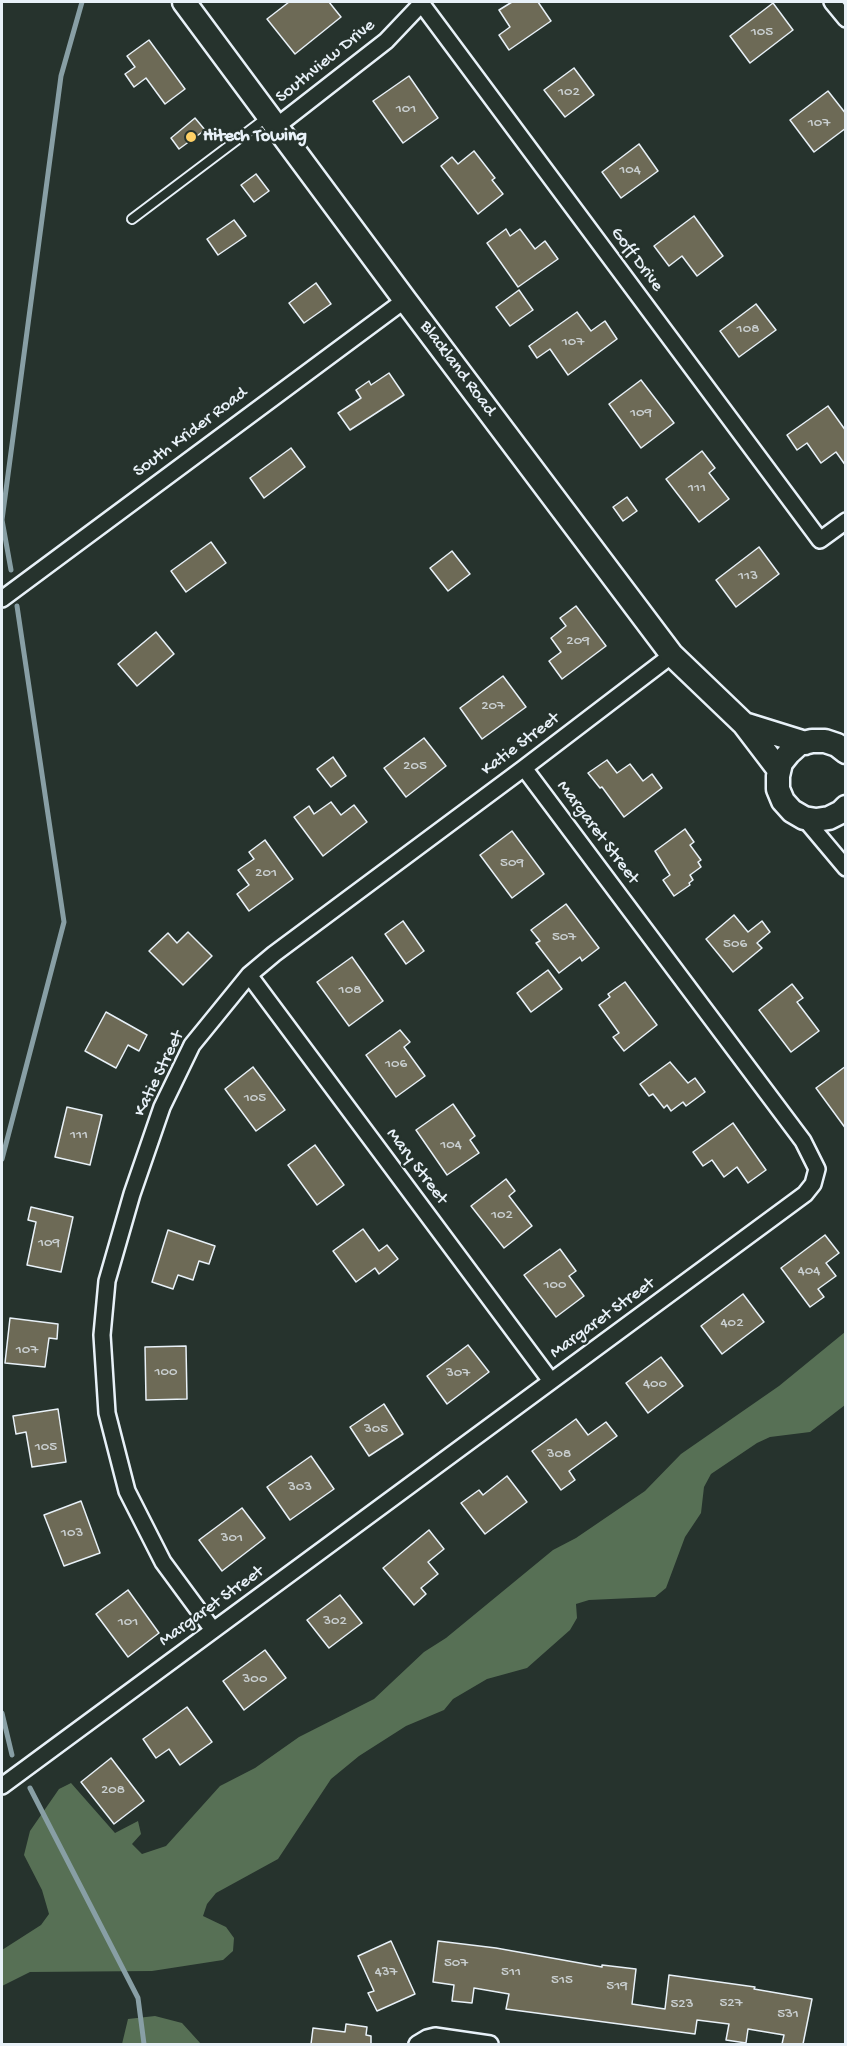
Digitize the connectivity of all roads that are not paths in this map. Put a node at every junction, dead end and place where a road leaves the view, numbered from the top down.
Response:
1 (184, 2) edge
2 (422, 2) edge
3 (832, 2) edge
4 (846, 19) edge
5 (273, 120) junction
6 (132, 219) dead end
7 (405, 300) junction
8 (846, 521) edge
9 (2, 599) edge
10 (672, 655) junction
11 (744, 724) junction
12 (806, 743) junction
13 (841, 744) edge
14 (524, 768) junction
15 (780, 770) junction
16 (846, 807) edge
17 (804, 818) junction
18 (846, 868) edge
19 (249, 975) junction
20 (551, 1381) junction
21 (213, 1630) junction
22 (2, 1786) edge
23 (418, 2043) edge
24 (490, 2044) edge

1 - 5 street, Blackland Road
2 - 5 street, Southview Drive
2 - 8 street, Goff Drive
3 - 4 street
5 - 6 lane
5 - 7 street, Blackland Road
7 - 9 street, South Krider Road
7 - 10 street, Blackland Road
10 - 11 street, Blackland Road
10 - 14 street, Katie Street
11 - 12 street, Blackland Road
11 - 15 street, Blackland Road
12 - 13 street, Blackland Road
12 - 15 street
14 - 19 street, Katie Street
14 - 20 street, Margaret Street
15 - 17 street
16 - 17 street
17 - 18 street
19 - 20 street, Mary Street
19 - 21 street, Katie Street
20 - 21 street, Margaret Street
21 - 22 street, Margaret Street
23 - 24 street

